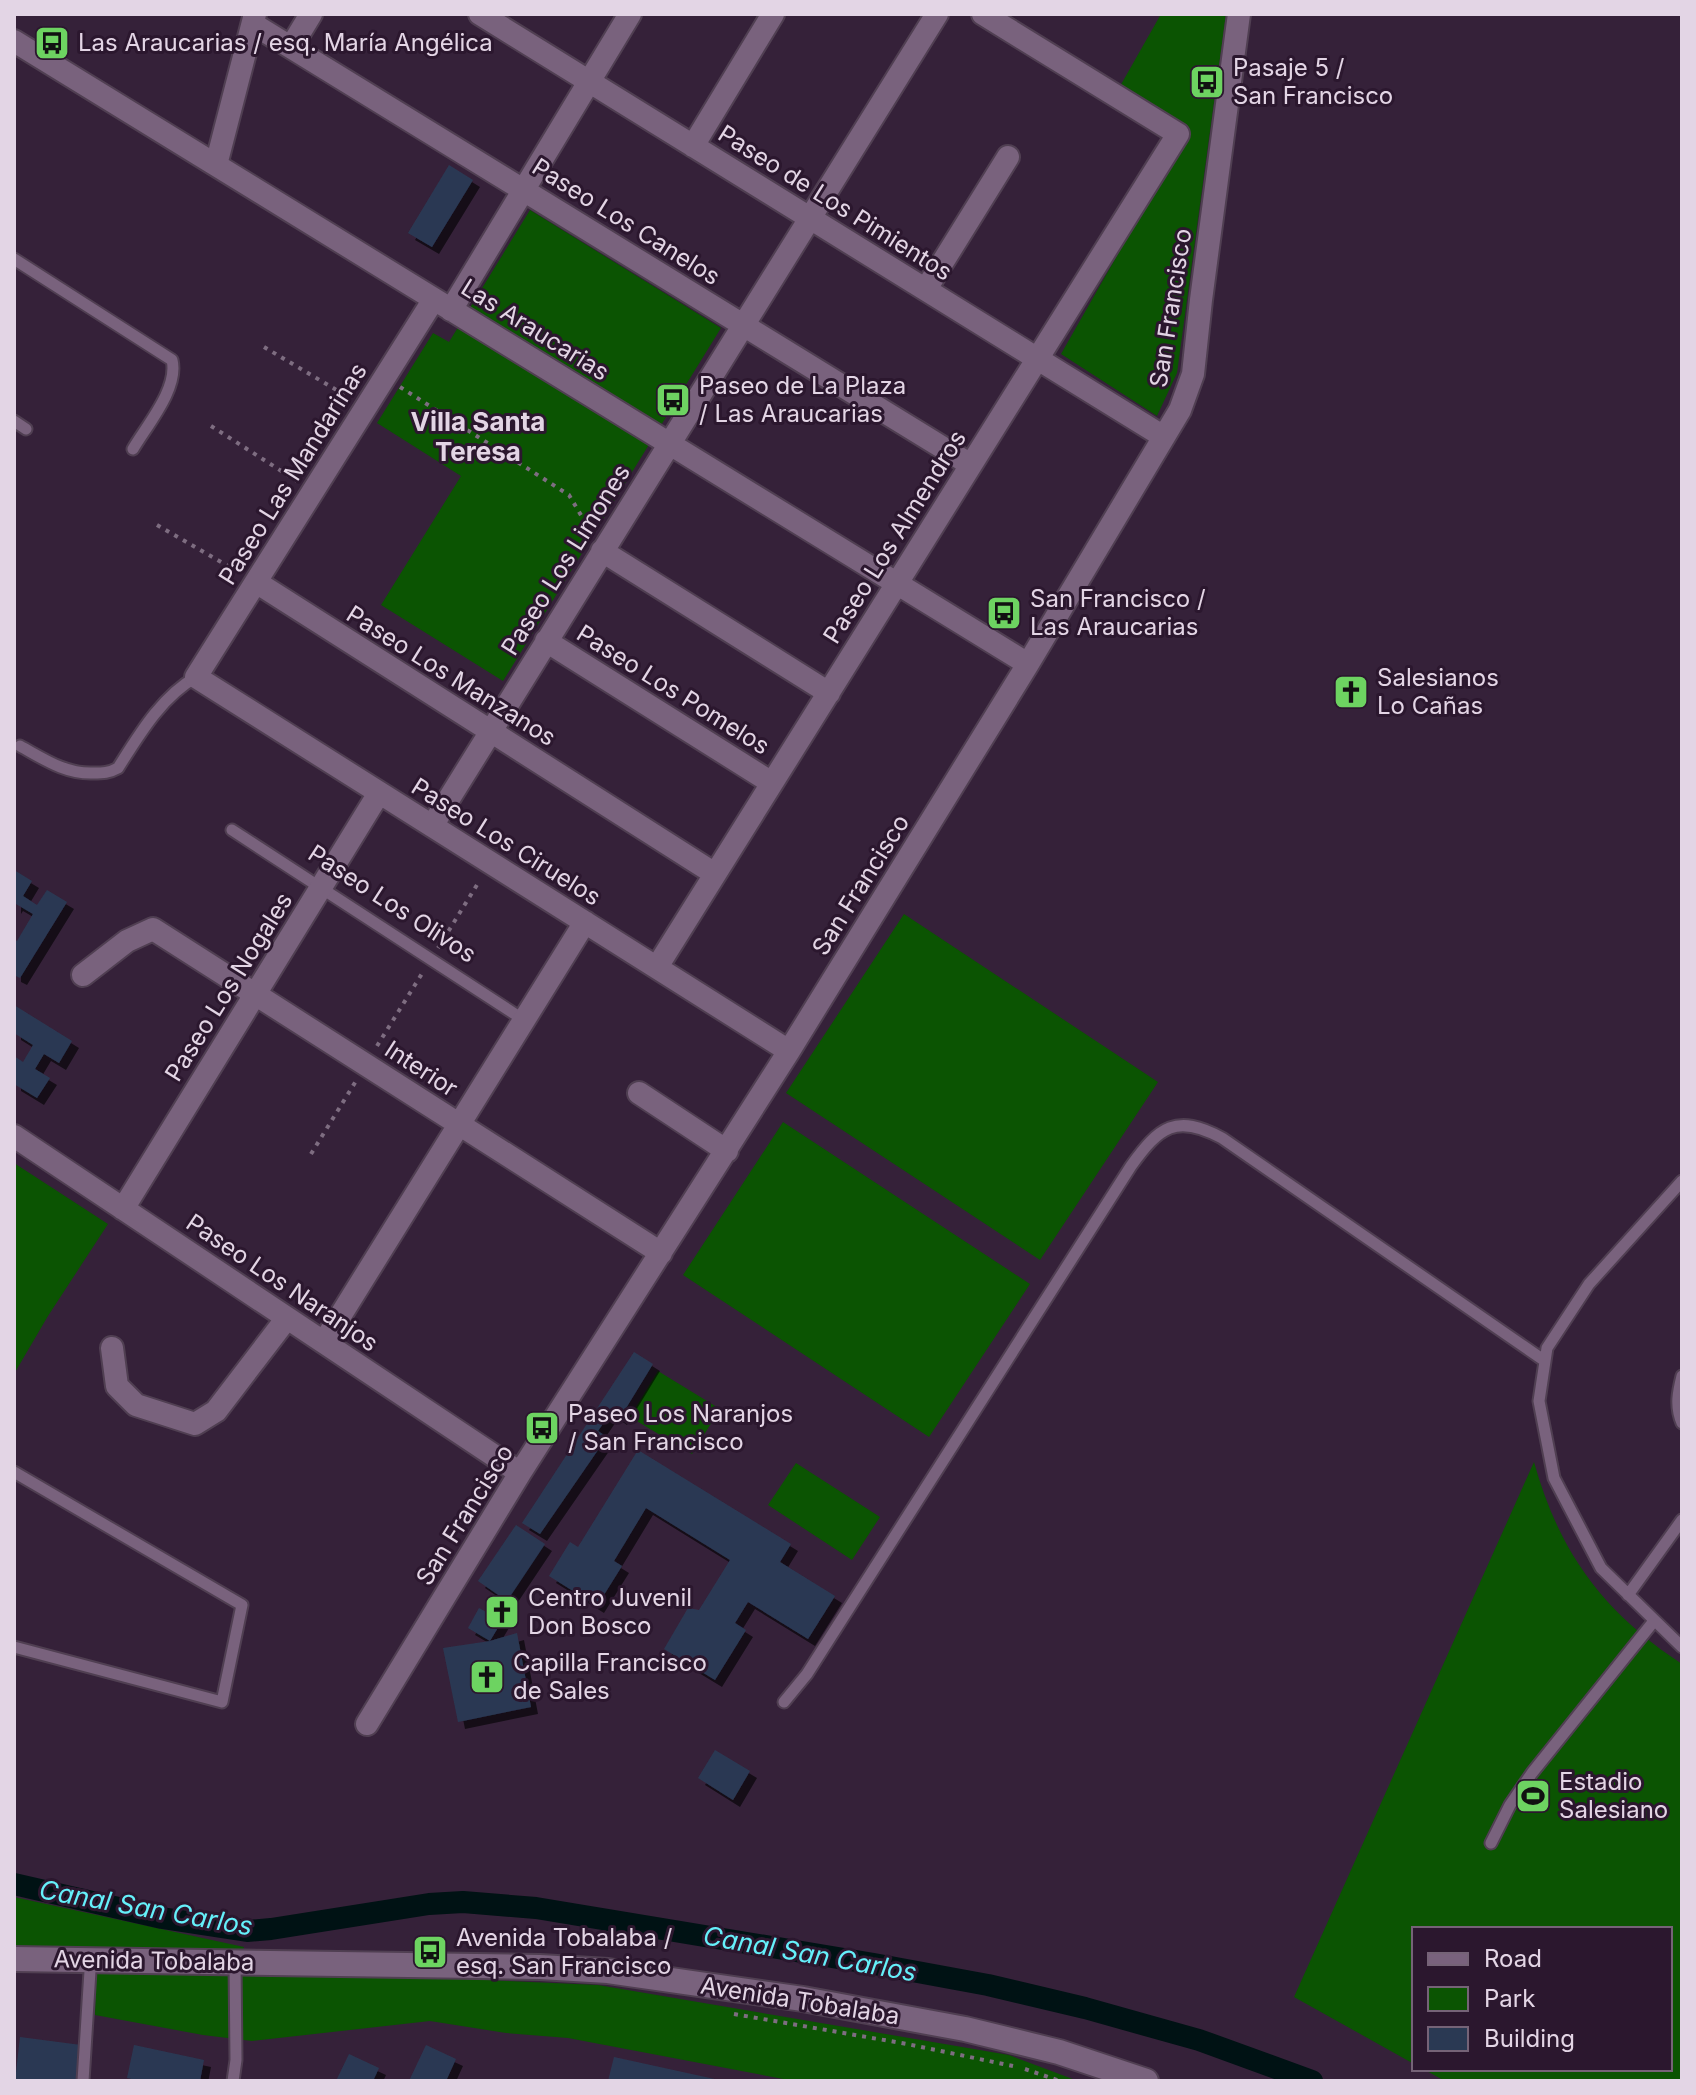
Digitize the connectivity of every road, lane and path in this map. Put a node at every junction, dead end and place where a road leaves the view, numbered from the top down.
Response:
1 (311, 14) edge
2 (480, 14) edge
3 (630, 14) edge
4 (773, 14) edge
5 (937, 14) edge
6 (983, 14) edge
7 (1239, 14) edge
8 (254, 19) edge
9 (14, 41) edge
10 (291, 47) junction
11 (589, 82) junction
12 (693, 146) junction
13 (1008, 157) dead end
14 (216, 165) junction
15 (523, 190) junction
16 (809, 218) junction
17 (14, 259) edge
18 (926, 289) junction
19 (443, 305) junction
20 (743, 325) junction
21 (264, 347) dead end
22 (1038, 359) junction
23 (385, 378) junction
24 (365, 408) junction
25 (14, 421) edge
26 (211, 426) dead end
27 (26, 429) dead end
28 (1164, 437) junction
29 (668, 443) junction
30 (133, 449) dead end
31 (971, 465) junction
32 (313, 492) junction
33 (157, 525) dead end
34 (602, 551) junction
35 (256, 582) junction
36 (897, 584) junction
37 (546, 641) junction
38 (1028, 664) junction
39 (196, 677) junction
40 (829, 693) junction
41 (490, 731) junction
42 (20, 746) dead end
43 (772, 783) junction
44 (379, 793) junction
45 (432, 826) junction
46 (232, 830) dead end
47 (491, 863) junction
48 (715, 874) junction
49 (321, 888) junction
50 (585, 922) junction
51 (430, 960) junction
52 (657, 967) junction
53 (83, 975) dead end
54 (255, 994) junction
55 (524, 1020) junction
56 (789, 1051) junction
57 (366, 1065) junction
58 (639, 1093) dead end
59 (459, 1124) junction
60 (14, 1136) edge
61 (727, 1151) junction
62 (311, 1154) dead end
63 (1682, 1181) edge
64 (123, 1209) junction
65 (661, 1253) junction
66 (287, 1318) junction
67 (324, 1342) junction
68 (112, 1348) dead end
69 (1545, 1361) junction
70 (1682, 1376) edge
71 (1682, 1423) edge
72 (14, 1472) edge
73 (520, 1473) junction
74 (1682, 1520) edge
75 (1628, 1595) junction
76 (1654, 1621) junction
77 (14, 1647) edge
78 (1682, 1647) edge
79 (784, 1702) dead end
80 (367, 1724) dead end
81 (1491, 1843) dead end
82 (14, 1959) edge
83 (235, 1962) junction
84 (90, 1971) dead end
85 (721, 2012) dead end
86 (83, 2081) edge
87 (233, 2081) edge
88 (1060, 2081) edge
89 (1146, 2081) edge

1 - 10 street
2 - 11 street, Paseo de Los Pimientos
3 - 11 street, Paseo Las Mandarinas
4 - 12 street
5 - 16 street, Paseo Los Limones
6 - 22 street, Paseo Los Almendros
7 - 28 street, San Francisco
8 - 10 street, Paseo Los Canelos
8 - 14 street
9 - 14 street, Las Araucarias
10 - 15 street, Paseo Los Canelos
11 - 12 street, Paseo de Los Pimientos
11 - 15 street, Paseo Las Mandarinas
12 - 16 street, Paseo de Los Pimientos
13 - 18 street
14 - 19 street, Las Araucarias
15 - 19 street, Paseo Las Mandarinas
15 - 20 street, Paseo Los Canelos
16 - 18 street, Paseo de Los Pimientos
16 - 20 street, Paseo Los Limones
17 - 30 lane
18 - 22 street, Paseo de Los Pimientos
19 - 23 street, Paseo Las Mandarinas
19 - 29 street, Las Araucarias
20 - 29 street, Paseo Los Limones
20 - 31 street, Paseo Los Canelos
21 - 24 path
22 - 28 street, Paseo de Los Pimientos
22 - 31 street, Paseo Los Almendros
23 - 24 street, Paseo Las Mandarinas
23 - 34 path
24 - 32 street, Paseo Las Mandarinas
25 - 27 lane
26 - 32 path
28 - 38 street, San Francisco
29 - 34 street, Paseo Los Limones
29 - 36 street, Las Araucarias
31 - 36 street, Paseo Los Almendros
32 - 35 street, Paseo Las Mandarinas
33 - 35 path
34 - 37 street, Paseo Los Limones
34 - 40 street
35 - 39 street, Paseo Las Mandarinas
35 - 41 street, Paseo Los Manzanos
36 - 38 street, Las Araucarias
36 - 40 street, Paseo Los Almendros
37 - 41 street, Paseo Los Limones
37 - 43 street, Paseo Los Pomelos
38 - 56 street, San Francisco
39 - 42 lane
39 - 44 street, Paseo Los Ciruelos
40 - 43 street, Paseo Los Almendros
41 - 45 street, Paseo Los Limones
41 - 48 street, Paseo Los Manzanos
43 - 48 street, Paseo Los Almendros
44 - 45 street, Paseo Los Ciruelos
44 - 49 street, Paseo Los Nogales
45 - 47 street, Paseo Los Ciruelos
46 - 49 lane, Paseo Los Olivos
47 - 50 street, Paseo Los Ciruelos
47 - 51 path
48 - 52 street, Paseo Los Almendros
49 - 51 lane, Paseo Los Olivos
49 - 54 street, Paseo Los Nogales
50 - 52 street, Paseo Los Ciruelos
50 - 55 street
51 - 55 lane, Paseo Los Olivos
51 - 57 path
52 - 56 street, Paseo Los Ciruelos
53 - 54 street, Interior
54 - 57 street, Interior
54 - 64 street, Paseo Los Nogales
55 - 59 street
56 - 61 street, San Francisco
57 - 59 street, Interior
57 - 62 path
58 - 61 street
59 - 65 street, Interior
59 - 67 street
60 - 64 street, Paseo Los Naranjos
61 - 65 street, San Francisco
63 - 69 lane
64 - 66 street, Paseo Los Naranjos
65 - 73 street, San Francisco
66 - 67 street, Paseo Los Naranjos
66 - 68 street
67 - 73 street, Paseo Los Naranjos
69 - 75 lane
69 - 79 lane
70 - 71 lane
72 - 77 lane
73 - 80 street, San Francisco
74 - 75 lane
75 - 76 lane
76 - 78 lane
76 - 81 lane
82 - 83 main road, Avenida Tobalaba
83 - 87 lane
83 - 89 main road, Avenida Tobalaba
84 - 86 lane
85 - 88 path

